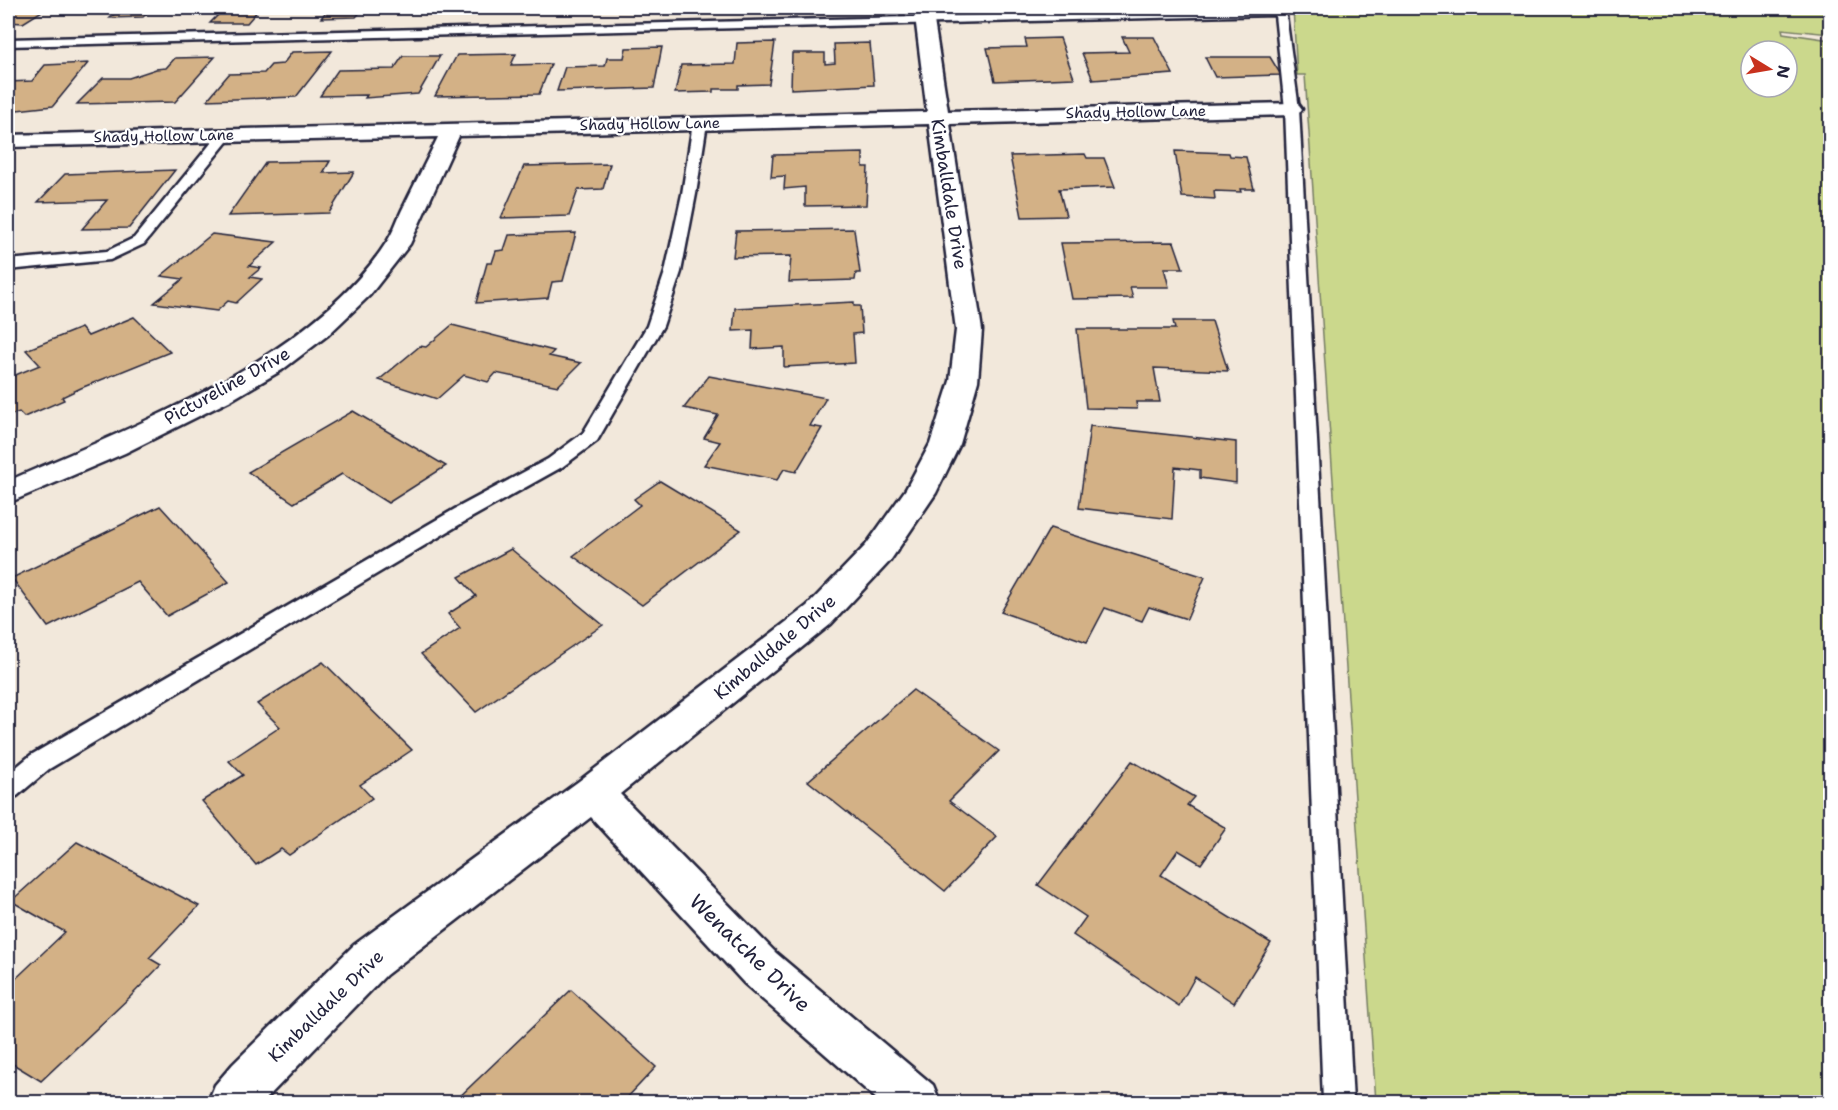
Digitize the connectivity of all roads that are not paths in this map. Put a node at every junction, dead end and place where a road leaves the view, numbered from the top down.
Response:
1 (1280, 9) edge
2 (924, 14) edge
3 (8, 43) edge
4 (1292, 109) junction
5 (937, 117) junction
6 (700, 123) junction
7 (452, 129) junction
8 (225, 134) junction
9 (8, 141) edge
10 (8, 265) edge
11 (8, 493) edge
12 (8, 788) edge
13 (593, 793) junction
14 (232, 1102) edge
15 (916, 1102) edge
16 (1338, 1102) edge

1 - 2 lane
1 - 4 lane
2 - 3 lane
2 - 5 street, Kimballdale Drive
4 - 5 street, Shady Hollow Lane
4 - 16 lane
5 - 6 street, Shady Hollow Lane
5 - 13 street, Kimballdale Drive
6 - 7 street, Shady Hollow Lane
6 - 12 lane
7 - 8 street, Shady Hollow Lane
7 - 11 street, Pictureline Drive
8 - 9 street, Shady Hollow Lane
8 - 10 lane
13 - 14 street, Kimballdale Drive
13 - 15 street, Wenatche Drive

